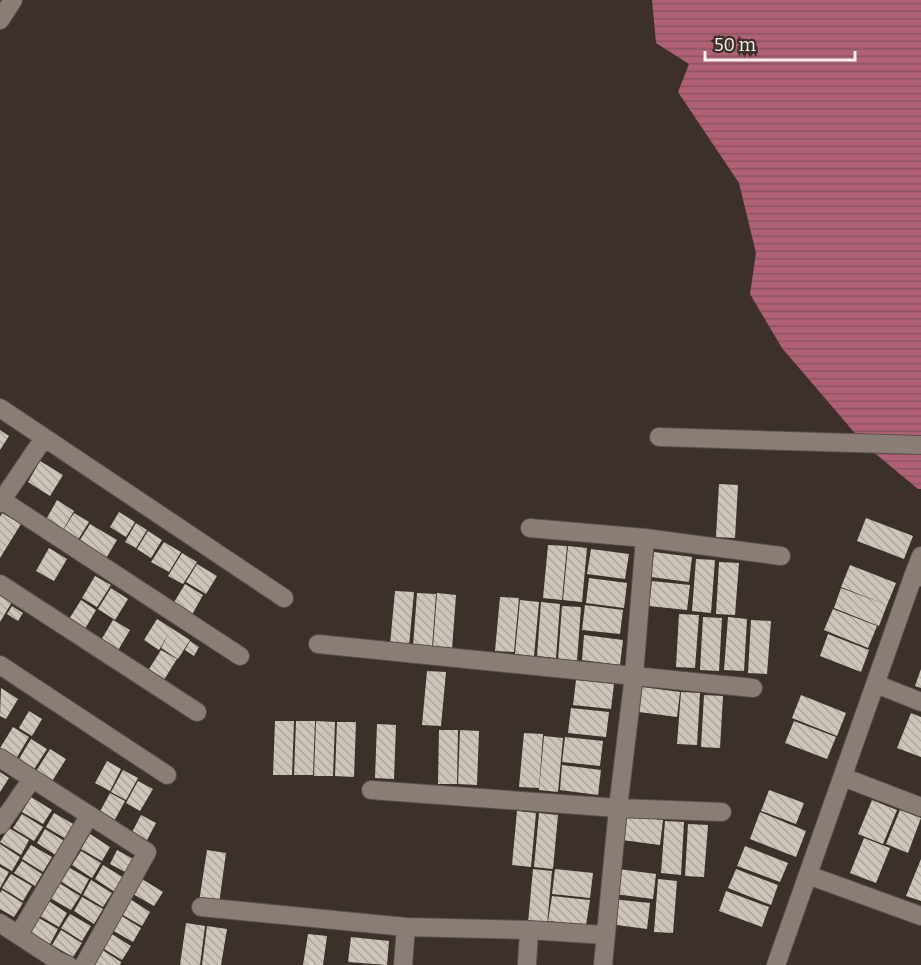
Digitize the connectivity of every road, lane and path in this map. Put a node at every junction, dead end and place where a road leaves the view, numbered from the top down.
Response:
1 (13, 0) edge
2 (0, 20) edge
3 (0, 408) edge
4 (659, 437) dead end
5 (44, 438) junction
6 (921, 445) edge
7 (1, 500) edge
8 (530, 528) dead end
9 (645, 538) junction
10 (781, 556) dead end
11 (921, 556) edge
12 (918, 576) edge
13 (0, 584) edge
14 (284, 598) dead end
15 (318, 644) dead end
16 (240, 656) dead end
17 (0, 665) edge
18 (634, 675) junction
19 (876, 684) junction
20 (753, 688) dead end
21 (921, 702) edge
22 (197, 712) dead end
23 (0, 758) edge
24 (167, 775) dead end
25 (843, 777) junction
26 (32, 779) junction
27 (371, 790) dead end
28 (921, 807) edge
29 (618, 808) junction
30 (722, 812) dead end
31 (89, 816) junction
32 (0, 825) edge
33 (808, 875) junction
34 (201, 907) dead end
35 (921, 916) edge
36 (0, 923) edge
37 (406, 927) junction
38 (529, 930) junction
39 (19, 934) junction
40 (605, 935) junction
41 (68, 965) edge
42 (84, 965) edge
43 (403, 965) edge
44 (527, 965) edge
45 (603, 965) edge
46 (777, 965) edge

1 - 2 street
3 - 5 street
4 - 6 street
5 - 7 street
5 - 14 street
7 - 16 street
8 - 9 street
9 - 10 street
9 - 18 street
11 - 12 street
12 - 19 street
13 - 22 street
15 - 18 street
17 - 24 street
18 - 20 street
18 - 29 street
19 - 21 street
19 - 25 street
23 - 26 street
25 - 28 street
25 - 33 street
26 - 31 street
26 - 32 street
27 - 29 street
29 - 30 street
29 - 40 street
31 - 39 street
31 - 42 street
33 - 35 street
33 - 46 street
34 - 37 street
36 - 39 street
37 - 38 street
37 - 43 street
38 - 40 street
38 - 44 street
39 - 41 street
40 - 45 street

